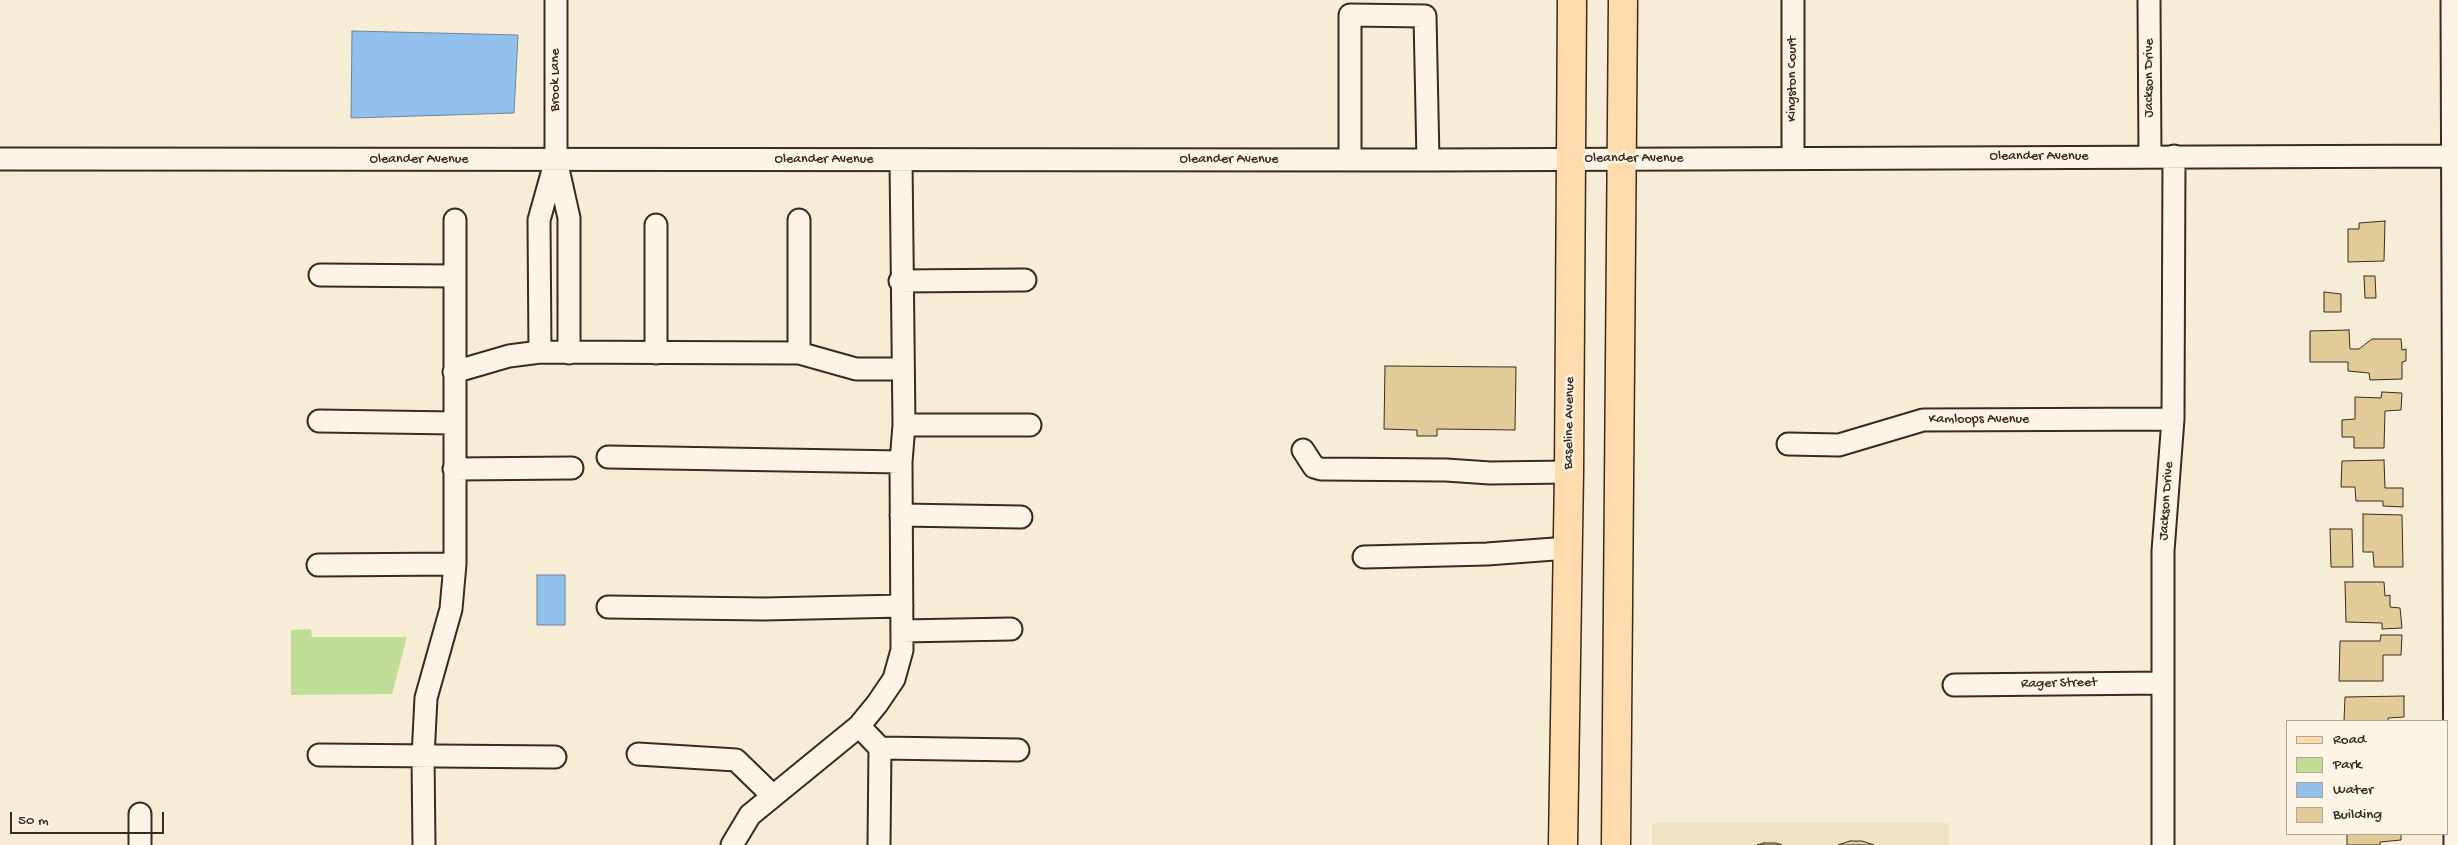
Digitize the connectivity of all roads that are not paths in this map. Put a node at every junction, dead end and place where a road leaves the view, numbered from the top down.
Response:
1 (556, 0) edge
2 (1572, 0) edge
3 (1623, 0) edge
4 (1793, 0) edge
5 (2149, 0) edge
6 (2452, 0) edge
7 (2150, 156) junction
8 (2174, 156) junction
9 (2455, 156) edge
10 (1623, 158) junction
11 (1793, 158) junction
12 (1572, 159) junction
13 (0, 160) edge
14 (556, 160) junction
15 (901, 160) junction
16 (1350, 160) junction
17 (1428, 160) junction
18 (455, 220) dead end
19 (799, 220) dead end
20 (656, 225) dead end
21 (569, 258) junction
22 (540, 260) junction
23 (320, 275) dead end
24 (454, 276) junction
25 (1024, 280) dead end
26 (900, 281) junction
27 (540, 352) junction
28 (569, 353) junction
29 (656, 353) junction
30 (799, 354) junction
31 (903, 369) junction
32 (454, 372) junction
33 (2173, 420) junction
34 (319, 421) dead end
35 (454, 423) junction
36 (904, 425) junction
37 (1030, 425) dead end
38 (1788, 444) dead end
39 (1303, 450) dead end
40 (608, 457) dead end
41 (901, 462) junction
42 (454, 468) junction
43 (572, 468) dead end
44 (1569, 472) junction
45 (901, 515) junction
46 (1022, 517) dead end
47 (1568, 548) junction
48 (1364, 557) dead end
49 (455, 564) junction
50 (318, 565) dead end
51 (902, 606) junction
52 (608, 607) dead end
53 (1010, 629) dead end
54 (902, 631) junction
55 (2163, 683) junction
56 (1954, 685) dead end
57 (858, 726) junction
58 (880, 748) junction
59 (1018, 750) dead end
60 (638, 754) dead end
61 (319, 755) dead end
62 (423, 757) junction
63 (555, 757) dead end
64 (772, 795) junction
65 (140, 814) dead end
66 (140, 845) edge
67 (424, 845) edge
68 (732, 845) edge
69 (879, 845) edge
70 (1563, 845) edge
71 (1616, 845) edge
72 (2163, 845) edge
73 (2455, 845) edge

1 - 14 street, Brook Lane
2 - 12 main road, Baseline Avenue
3 - 10 main road
4 - 11 street, Kingston Court
5 - 7 street, Jackson Drive
6 - 9 street
7 - 8 street, Oleander Avenue
7 - 11 street, Oleander Avenue
8 - 9 street, Oleander Avenue
8 - 33 street, Jackson Drive
9 - 73 street
10 - 11 street, Oleander Avenue
10 - 12 street, Oleander Avenue
10 - 71 main road
12 - 17 street, Oleander Avenue
12 - 44 main road, Baseline Avenue
13 - 14 street, Oleander Avenue
14 - 15 street, Oleander Avenue
14 - 21 street
14 - 22 street
15 - 16 street, Oleander Avenue
15 - 26 street
16 - 17 street, Oleander Avenue
16 - 17 street
18 - 24 street
19 - 30 street
20 - 29 street
21 - 22 street
21 - 28 street
22 - 27 street
23 - 24 street
24 - 32 street
25 - 26 street
26 - 31 street
27 - 28 street
27 - 32 street
28 - 29 street
29 - 30 street
30 - 31 street
31 - 36 street
32 - 35 street
33 - 38 street, Kamloops Avenue
33 - 55 street, Jackson Drive
34 - 35 street
35 - 42 street
36 - 37 street
36 - 41 street
39 - 44 street
40 - 41 street
41 - 45 street
42 - 43 street
42 - 49 street
44 - 47 main road, Baseline Avenue
45 - 46 street
45 - 51 street
47 - 48 street
47 - 70 main road, Baseline Avenue
49 - 50 street
49 - 62 street
51 - 52 street
51 - 54 street
53 - 54 street
54 - 57 street
55 - 56 street, Rager Street
55 - 72 street, Jackson Drive
57 - 58 street
57 - 64 street
58 - 59 street
58 - 69 street
60 - 64 street
61 - 62 street
62 - 63 street
62 - 67 street
64 - 68 street
65 - 66 street

